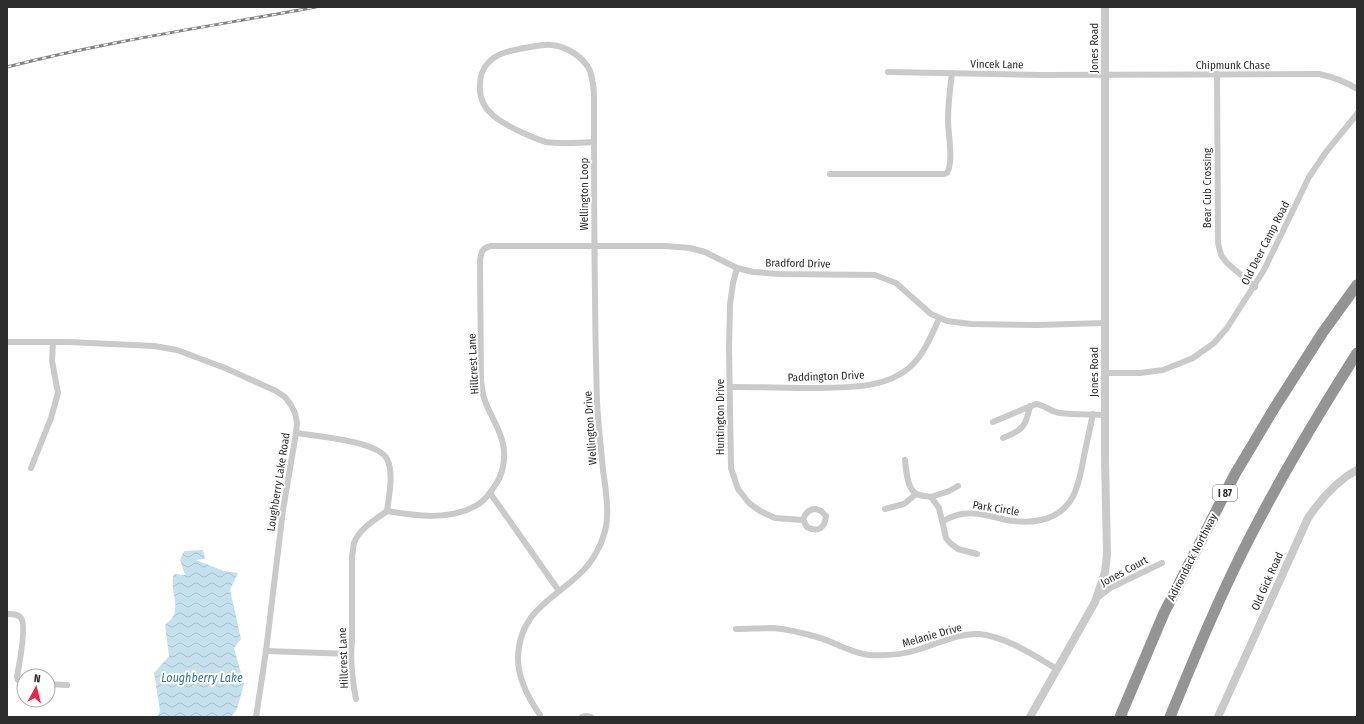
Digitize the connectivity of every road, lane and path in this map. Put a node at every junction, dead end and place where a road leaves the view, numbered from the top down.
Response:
1 (1105, 7) edge
2 (888, 72) dead end
3 (952, 73) junction
4 (1105, 74) junction
5 (1217, 74) junction
6 (1357, 89) edge
7 (1357, 114) edge
8 (594, 142) junction
9 (830, 174) dead end
10 (595, 246) junction
11 (482, 250) joint
12 (737, 268) junction
13 (1357, 285) edge
14 (1255, 287) junction
15 (939, 319) junction
16 (1105, 323) junction
17 (7, 342) edge
18 (53, 342) junction
19 (1357, 353) edge
20 (1105, 373) junction
21 (730, 387) junction
22 (1030, 406) junction
23 (1093, 414) junction
24 (1106, 415) junction
25 (993, 422) dead end
26 (296, 433) junction
27 (1003, 438) dead end
28 (905, 460) dead end
29 (31, 468) dead end
30 (1357, 470) edge
31 (958, 486) dead end
32 (490, 493) junction
33 (916, 494) junction
34 (931, 497) junction
35 (885, 509) dead end
36 (387, 511) junction
37 (803, 520) dead end
38 (943, 522) junction
39 (977, 554) dead end
40 (1162, 563) dead end
41 (559, 591) junction
42 (1097, 598) junction
43 (7, 614) edge
44 (736, 629) dead end
45 (266, 650) junction
46 (351, 654) junction
47 (18, 668) edge
48 (1057, 669) junction
49 (56, 684) edge
50 (66, 685) dead end
51 (356, 699) dead end
52 (541, 716) edge
53 (256, 717) edge
54 (582, 717) edge
55 (591, 717) edge
56 (1030, 717) edge
57 (1120, 717) edge
58 (1170, 717) edge
59 (1218, 717) edge

1 - 4 street, Jones Road
2 - 3 street, Vincek Lane
3 - 4 street, Vincek Lane
3 - 9 street
4 - 5 street, Chipmunk Chase
4 - 16 street, Jones Road
5 - 6 street, Chipmunk Chase
5 - 14 street, Bear Cub Crossing
7 - 14 street, Old Deer Camp Road
8 - 8 street
8 - 10 street, Wellington Loop
10 - 11 street, Bradford Drive
10 - 12 street, Bradford Drive
10 - 41 street, Wellington Drive
11 - 32 street, Hillcrest Lane
12 - 15 street, Bradford Drive
12 - 21 street, Huntington Drive
13 - 57 highway, Adirondack Northway / I 87
14 - 20 street, Old Deer Camp Road
15 - 16 street, Bradford Drive
15 - 21 street, Paddington Drive
16 - 20 street, Jones Road
17 - 18 street, Loughberry Lake Road
18 - 26 street, Loughberry Lake Road
18 - 29 street
19 - 58 highway
20 - 24 street, Jones Road
21 - 37 street, Huntington Drive
22 - 23 street
22 - 25 street
22 - 27 street
23 - 24 street
23 - 38 street, Park Circle
24 - 42 street, Jones Road
26 - 36 street
26 - 45 street, Loughberry Lake Road
28 - 33 street
30 - 59 street, Old Gick Road
31 - 34 street
32 - 36 street, Hillcrest Lane
32 - 41 street
33 - 34 street
33 - 35 street
34 - 38 street
36 - 46 street, Hillcrest Lane
38 - 39 street
40 - 42 street, Jones Court
41 - 52 street, Wellington Drive
42 - 48 street, Jones Road
43 - 47 street
44 - 48 street, Melanie Drive
45 - 46 street
45 - 53 street, Loughberry Lake Road
46 - 51 street, Hillcrest Lane
48 - 56 street, Jones Road
49 - 50 street
54 - 55 street

